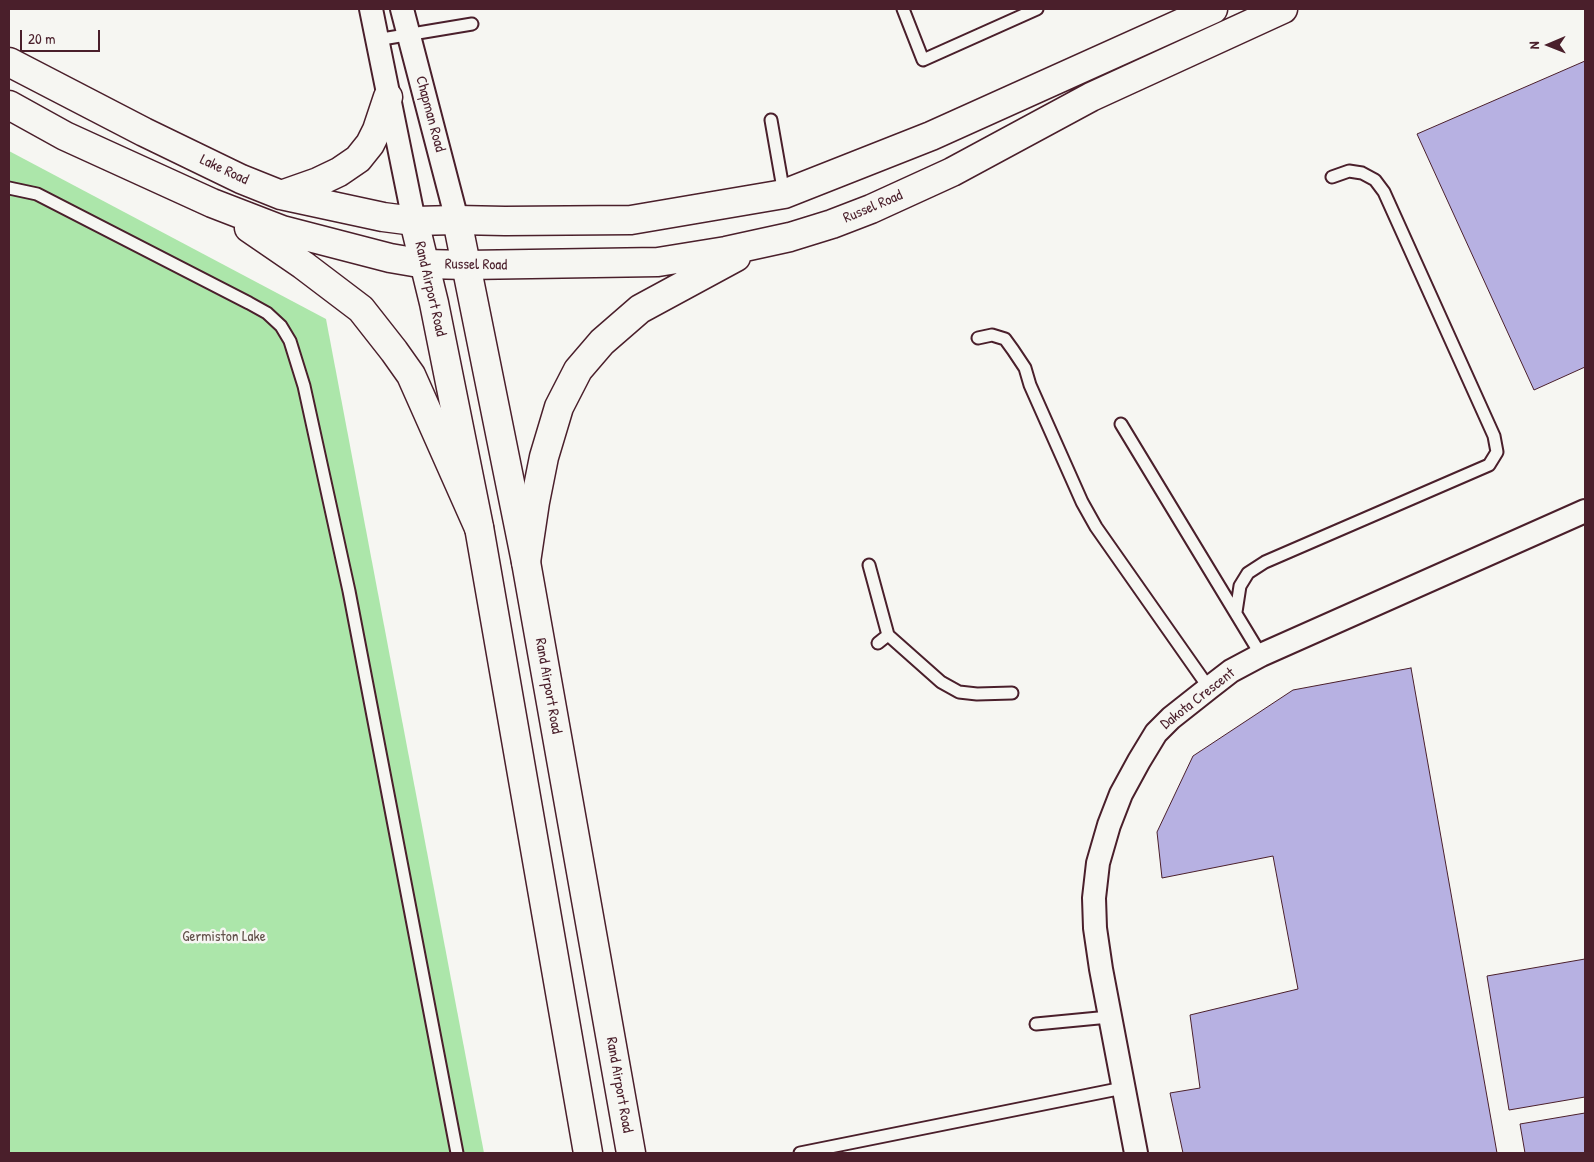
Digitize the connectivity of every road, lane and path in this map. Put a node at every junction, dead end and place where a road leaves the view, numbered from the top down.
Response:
1 (371, 9) edge
2 (402, 9) edge
3 (903, 9) edge
4 (1037, 9) edge
5 (1213, 9) edge
6 (1283, 9) edge
7 (472, 24) dead end
8 (408, 36) junction
9 (376, 40) junction
10 (9, 62) edge
11 (388, 97) junction
12 (9, 104) edge
13 (771, 120) dead end
14 (1332, 177) dead end
15 (9, 188) edge
16 (784, 194) junction
17 (281, 195) junction
18 (212, 203) junction
19 (457, 220) junction
20 (414, 221) junction
21 (766, 242) junction
22 (425, 264) junction
23 (467, 265) junction
24 (978, 338) dead end
25 (1121, 424) dead end
26 (1585, 511) edge
27 (479, 528) junction
28 (526, 562) junction
29 (869, 565) dead end
30 (1236, 612) junction
31 (888, 635) junction
32 (878, 643) dead end
33 (1261, 655) junction
34 (1208, 688) junction
35 (1012, 693) dead end
36 (588, 916) junction
37 (547, 923) junction
38 (1110, 1017) junction
39 (1036, 1024) dead end
40 (1123, 1088) junction
41 (457, 1153) edge
42 (588, 1153) edge
43 (631, 1153) edge
44 (800, 1153) edge
45 (1136, 1153) edge

1 - 9 street
2 - 8 street, Chapman Road
3 - 4 lane
5 - 16 main road
6 - 21 main road, Russel Road
7 - 8 lane
8 - 9 lane
8 - 19 street, Chapman Road
9 - 11 street
10 - 17 main road, Lake Road
11 - 17 main road
11 - 20 street
12 - 18 main road
13 - 16 lane
14 - 30 lane
15 - 41 lane
16 - 19 main road
17 - 20 main road, Lake Road
18 - 22 main road
18 - 27 main road
19 - 20 main road, Lake Road
19 - 23 main road, Rand Airport Road
20 - 22 main road, Rand Airport Road
21 - 23 main road, Russel Road
21 - 28 main road
22 - 23 main road, Russel Road
22 - 27 main road, Rand Airport Road
23 - 28 main road, Rand Airport Road
24 - 34 lane
25 - 30 lane
26 - 33 street, Dakota Crescent
27 - 37 main road, Rand Airport Road
28 - 36 main road, Rand Airport Road
29 - 31 lane
30 - 33 lane
31 - 32 lane
31 - 35 lane
33 - 34 street, Dakota Crescent
34 - 38 street, Dakota Crescent
36 - 37 main road
36 - 43 main road, Rand Airport Road
37 - 42 main road, Rand Airport Road
38 - 39 lane
38 - 40 street, Dakota Crescent
40 - 44 lane
40 - 45 street, Dakota Crescent

